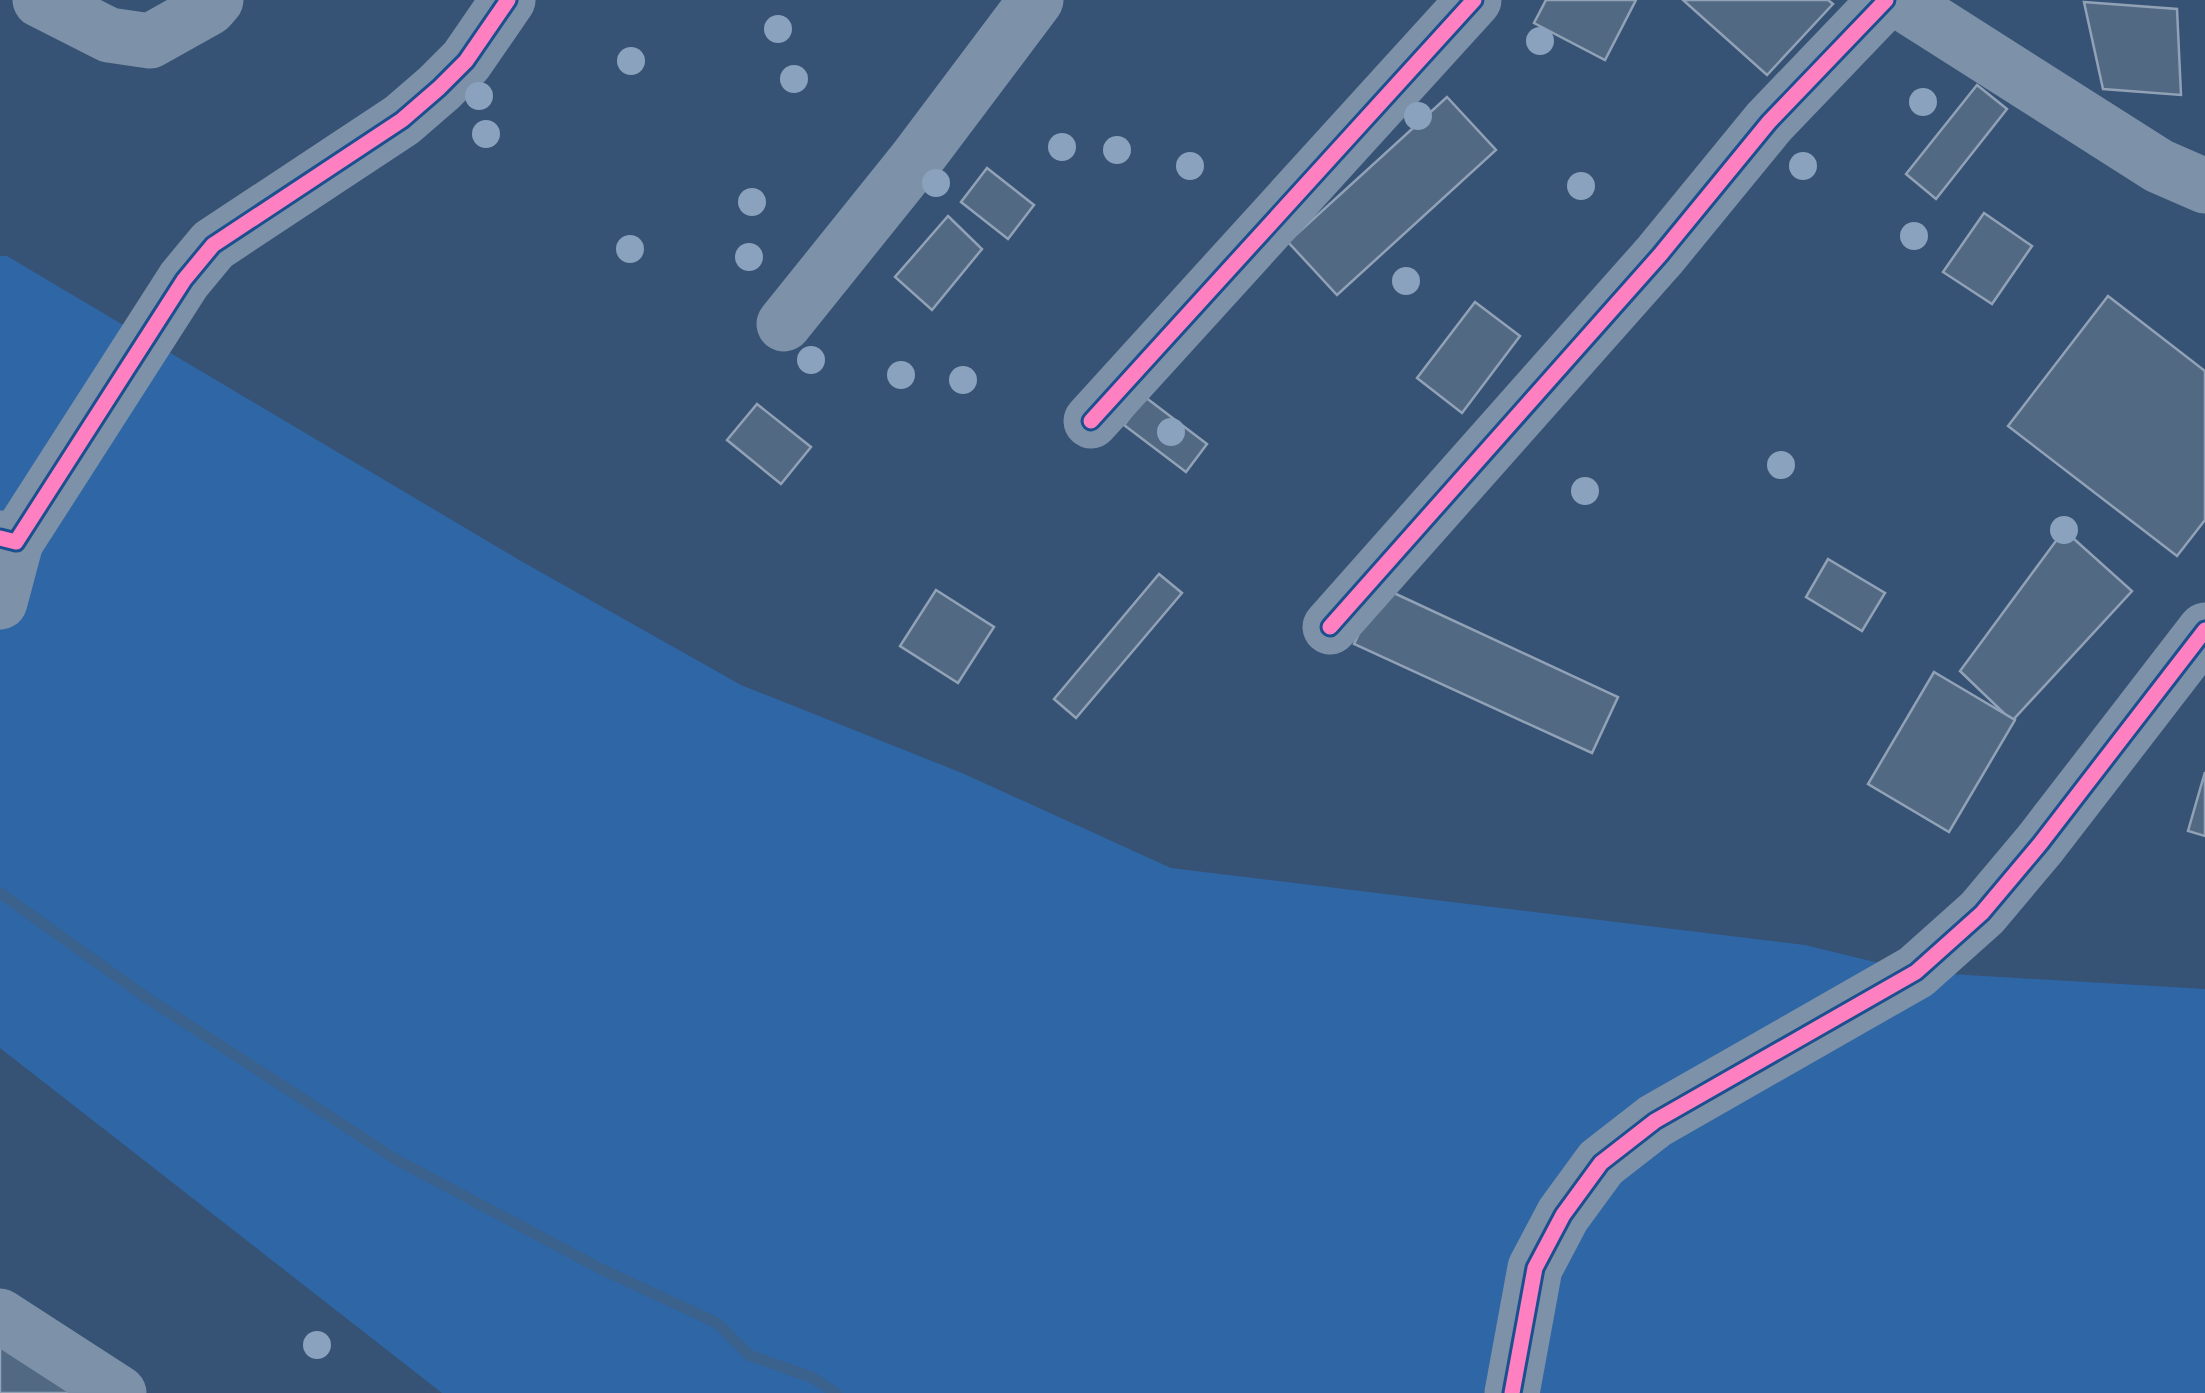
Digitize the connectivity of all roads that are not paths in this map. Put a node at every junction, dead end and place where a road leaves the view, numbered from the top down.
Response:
1 (40, 0) edge
2 (508, 0) edge
3 (1036, 0) edge
4 (1474, 0) edge
5 (1886, 0) edge
6 (1898, 0) edge
7 (209, 3) edge
8 (2205, 186) edge
9 (784, 324) dead end
10 (1091, 420) dead end
11 (8, 540) edge
12 (0, 602) edge
13 (1330, 627) dead end
14 (2205, 630) edge
15 (0, 1316) edge
16 (119, 1393) edge
17 (1512, 1393) edge

1 - 7 street
2 - 11 street
3 - 9 street
4 - 10 street
5 - 13 street
6 - 8 street
11 - 12 street
14 - 17 street
15 - 16 street

